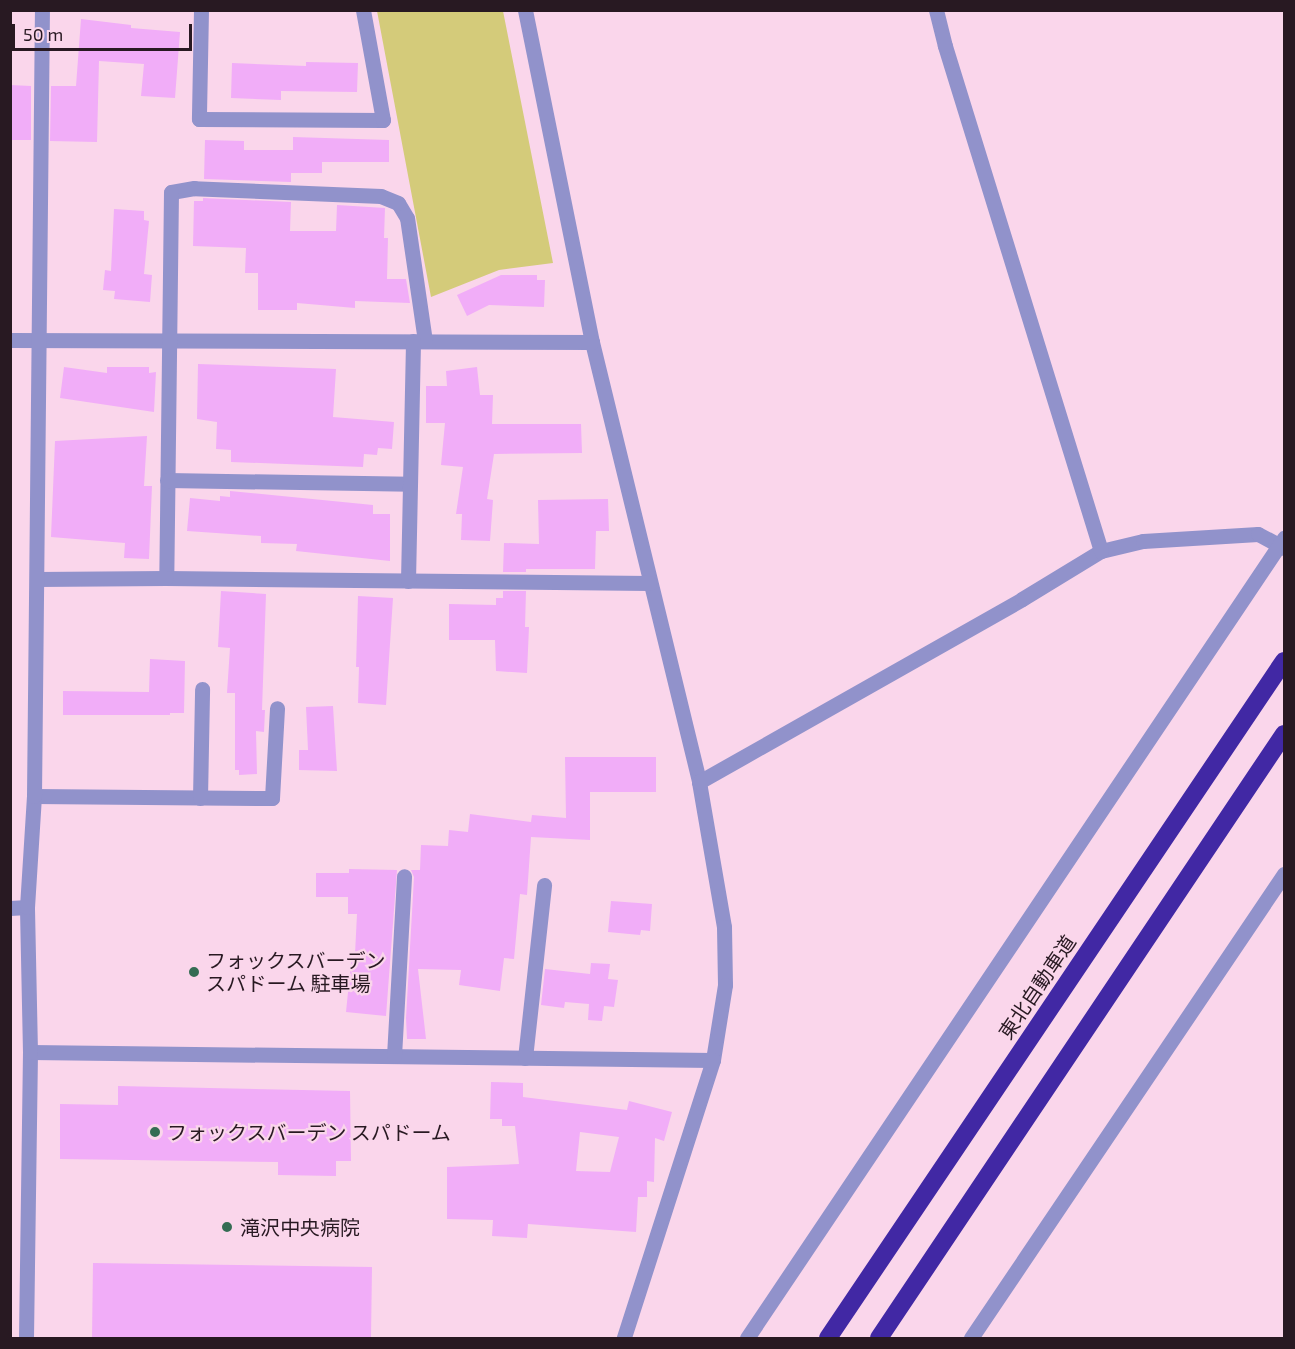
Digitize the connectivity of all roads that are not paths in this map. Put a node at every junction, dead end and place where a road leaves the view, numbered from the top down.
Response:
1 (42, 10) edge
2 (201, 10) edge
3 (363, 10) edge
4 (525, 10) edge
5 (936, 10) edge
6 (10, 340) edge
7 (40, 340) junction
8 (169, 341) junction
9 (419, 341) junction
10 (592, 342) junction
11 (167, 480) junction
12 (410, 484) junction
13 (1283, 544) edge
14 (1101, 551) junction
15 (166, 578) junction
16 (37, 579) junction
17 (408, 581) junction
18 (649, 583) junction
19 (1284, 661) edge
20 (202, 688) dead end
21 (277, 708) dead end
22 (1284, 734) edge
23 (699, 782) junction
24 (34, 796) junction
25 (200, 798) junction
26 (1284, 874) edge
27 (404, 876) dead end
28 (543, 885) dead end
29 (27, 907) junction
30 (10, 908) edge
31 (30, 1052) junction
32 (394, 1056) junction
33 (525, 1058) junction
34 (713, 1060) junction
35 (754, 1336) edge
36 (26, 1338) edge
37 (624, 1338) edge
38 (828, 1338) edge
39 (879, 1338) edge
40 (971, 1338) edge

1 - 7 street
2 - 3 street
4 - 10 street
5 - 14 street
6 - 7 street
7 - 8 street
7 - 16 street
8 - 9 street
8 - 9 street
8 - 11 street
9 - 10 street
9 - 12 street
10 - 18 street
11 - 12 street
11 - 15 street
12 - 17 street
13 - 14 street
13 - 35 street
14 - 23 street
15 - 16 street
15 - 17 street
16 - 24 street
17 - 18 street
18 - 23 street
19 - 38 highway, 東北自動車道
20 - 25 street
21 - 25 street
22 - 39 highway
23 - 34 street
24 - 25 street
24 - 29 street
26 - 40 street
27 - 32 street
28 - 33 street
29 - 30 street
29 - 31 street
31 - 32 street
31 - 36 street
32 - 33 street
33 - 34 street
34 - 37 street

